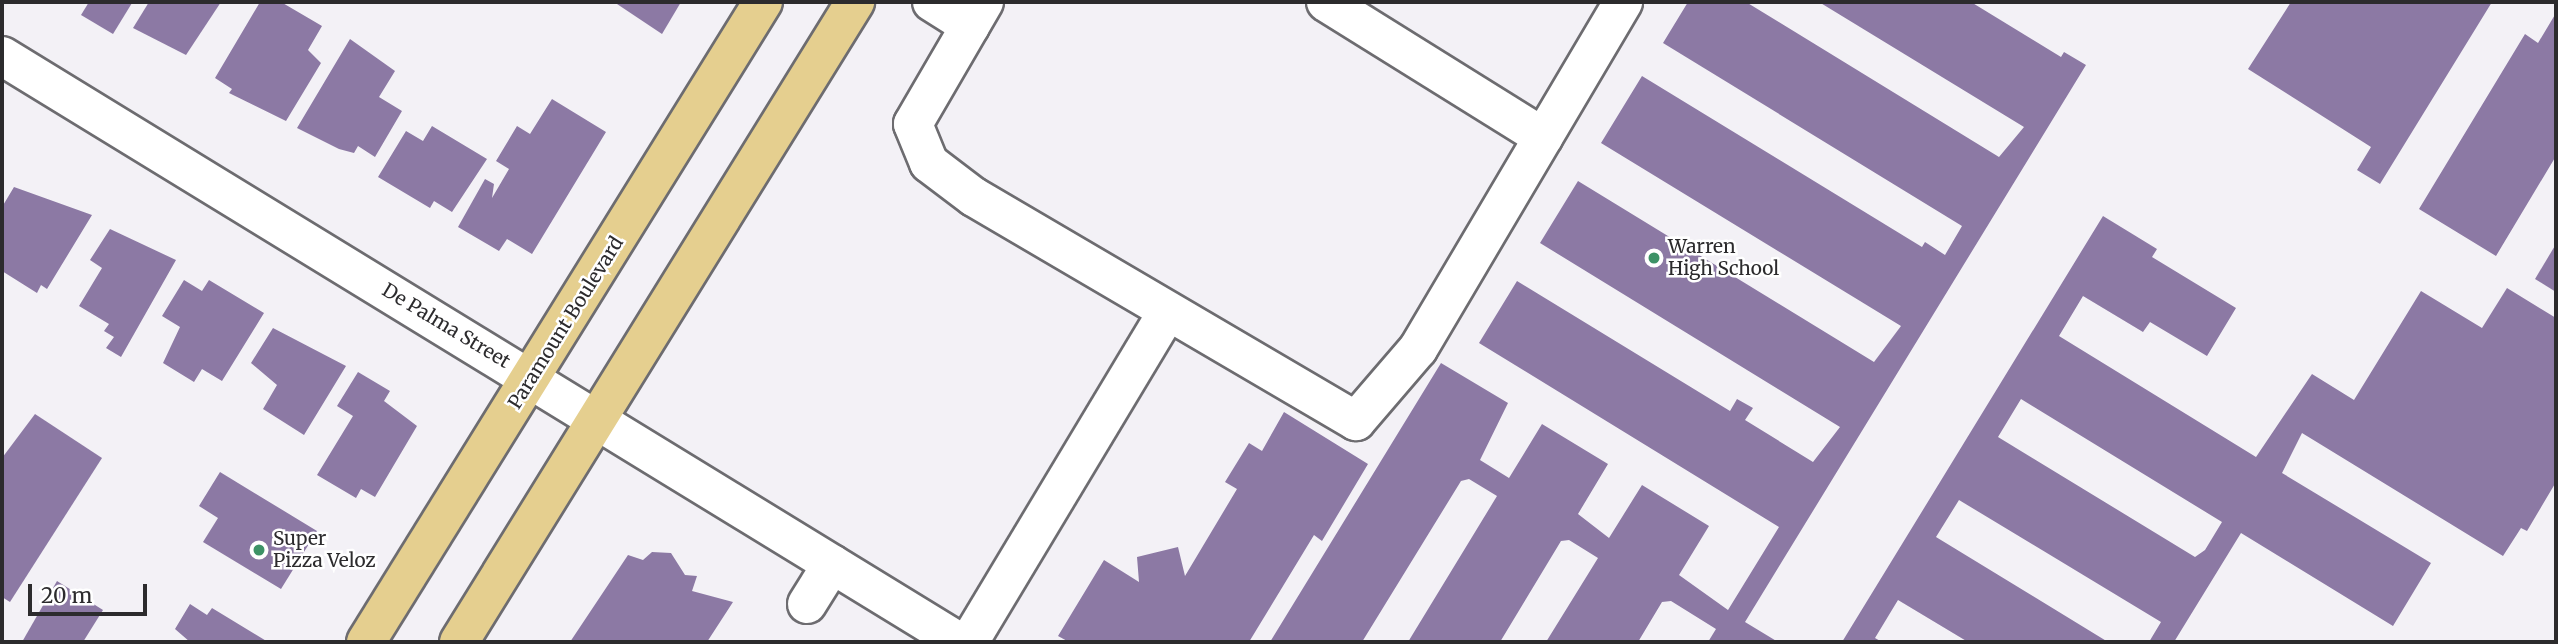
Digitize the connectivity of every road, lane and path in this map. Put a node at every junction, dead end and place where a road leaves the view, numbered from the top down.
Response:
1 (763, 2) edge
2 (855, 2) edge
3 (932, 2) edge
4 (1326, 2) edge
5 (1623, 2) edge
6 (977, 14) edge
7 (2, 56) edge
8 (1543, 137) junction
9 (1167, 312) junction
10 (533, 379) junction
11 (600, 420) junction
12 (832, 564) junction
13 (807, 604) dead end
14 (366, 642) edge
15 (459, 642) edge
16 (959, 642) edge
17 (969, 642) edge

1 - 10 main road, Paramount Boulevard
2 - 11 main road
3 - 6 street
4 - 8 street
5 - 8 street
6 - 9 street
7 - 10 street, De Palma Street
8 - 9 street
9 - 17 street
10 - 11 street, De Palma Street
10 - 14 main road, Paramount Boulevard
11 - 12 street, De Palma Street
11 - 15 main road
12 - 13 street
12 - 16 street, De Palma Street

